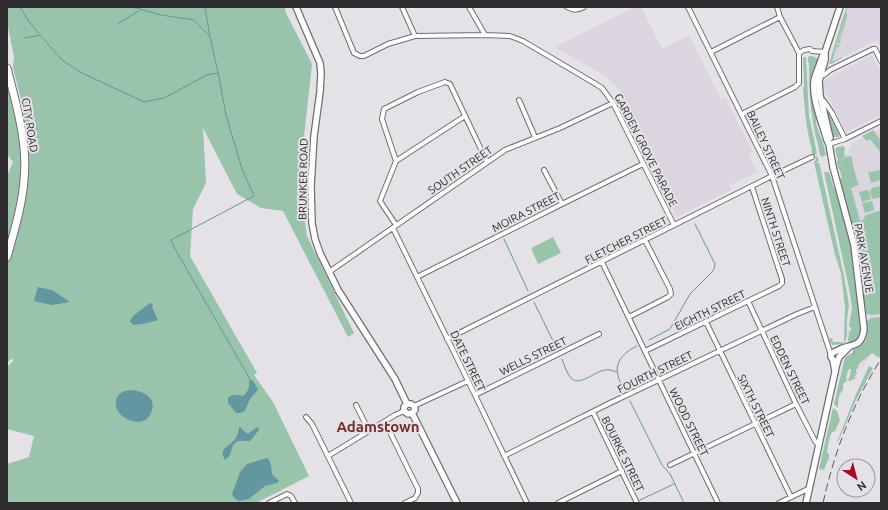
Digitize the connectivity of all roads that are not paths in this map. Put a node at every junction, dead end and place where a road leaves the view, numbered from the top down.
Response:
1 (296, 7) edge
2 (335, 7) edge
3 (402, 7) edge
4 (469, 7) edge
5 (567, 7) edge
6 (584, 7) edge
7 (688, 7) edge
8 (778, 7) edge
9 (840, 7) edge
10 (780, 17) junction
11 (485, 35) junction
12 (415, 36) junction
13 (711, 52) junction
14 (800, 52) junction
15 (825, 52) junction
16 (881, 61) edge
17 (7, 68) edge
18 (819, 74) junction
19 (519, 100) dead end
20 (821, 101) junction
21 (613, 103) junction
22 (742, 114) junction
23 (465, 116) junction
24 (881, 121) edge
25 (535, 138) junction
26 (844, 139) junction
27 (829, 144) junction
28 (812, 157) dead end
29 (396, 161) junction
30 (487, 162) junction
31 (643, 164) junction
32 (544, 170) dead end
33 (772, 176) junction
34 (752, 187) junction
35 (562, 204) junction
36 (674, 225) junction
37 (394, 226) junction
38 (645, 240) junction
39 (7, 257) edge
40 (602, 262) junction
41 (329, 272) junction
42 (417, 277) junction
43 (782, 283) joint
44 (748, 301) junction
45 (815, 307) junction
46 (629, 317) junction
47 (706, 322) junction
48 (762, 331) junction
49 (600, 334) dead end
50 (447, 339) junction
51 (645, 351) junction
52 (720, 351) junction
53 (836, 356) junction
54 (659, 380) junction
55 (468, 381) junction
56 (475, 395) junction
57 (407, 404) junction
58 (796, 404) junction
59 (356, 405) dead end
60 (414, 406) junction
61 (404, 411) junction
62 (593, 412) junction
63 (412, 413) junction
64 (306, 417) dead end
65 (385, 422) junction
66 (755, 424) junction
67 (369, 431) junction
68 (819, 446) junction
69 (695, 453) junction
70 (328, 456) junction
71 (504, 456) junction
72 (670, 465) dead end
73 (622, 471) junction
74 (810, 488) junction
75 (791, 497) junction
76 (637, 502) edge
77 (269, 503) edge
78 (295, 503) edge
79 (351, 503) edge
80 (405, 503) edge
81 (457, 503) edge
82 (527, 503) edge
83 (558, 503) edge
84 (718, 503) edge
85 (778, 503) edge
86 (806, 503) edge

1 - 41 main road, BRUNKER ROAD
2 - 12 street, GARDEN GROVE PARADE
3 - 12 street
4 - 11 street
5 - 6 street
7 - 13 street, BAILEY STREET
8 - 10 street
9 - 15 main road, PARK AVENUE
10 - 13 street
10 - 14 street
11 - 12 street, GARDEN GROVE PARADE
11 - 21 street, GARDEN GROVE PARADE
13 - 22 street, BAILEY STREET
14 - 15 street
14 - 22 street
15 - 18 main road, PARK AVENUE
16 - 18 street
17 - 39 highway, CITY ROAD
18 - 20 main road, PARK AVENUE
18 - 27 main road, PARK AVENUE
19 - 25 street
20 - 26 street
20 - 27 main road, PARK AVENUE
21 - 25 street, SOUTH STREET
21 - 31 street, GARDEN GROVE PARADE
22 - 33 street, BAILEY STREET
23 - 29 street
23 - 29 street
23 - 30 street
24 - 26 street
25 - 30 street, SOUTH STREET
26 - 27 street
27 - 53 main road, PARK AVENUE
28 - 33 street, FLETCHER STREET
29 - 37 street, DATE STREET
30 - 37 street, SOUTH STREET
31 - 35 street, MOIRA STREET
31 - 36 street, GARDEN GROVE PARADE
32 - 35 street
33 - 34 street, FLETCHER STREET
33 - 45 street, BAILEY STREET
34 - 36 street, FLETCHER STREET
34 - 43 street, NINTH STREET
35 - 42 street, MOIRA STREET
36 - 38 street, FLETCHER STREET
37 - 41 street, SOUTH STREET
37 - 42 street, DATE STREET
38 - 40 street, FLETCHER STREET
38 - 46 street
40 - 46 street, WOOD STREET
40 - 50 street, FLETCHER STREET
41 - 57 main road, BRUNKER ROAD
42 - 50 street, DATE STREET
43 - 44 street, EIGHTH STREET
44 - 47 street, EIGHTH STREET
44 - 48 street, EDDEN STREET
45 - 48 street, FOURTH STREET
45 - 53 street, BAILEY STREET
46 - 51 street, WOOD STREET
47 - 51 street, EIGHTH STREET
47 - 52 street, SIXTH STREET
48 - 52 street, FOURTH STREET
48 - 58 street, EDDEN STREET
49 - 56 street, WELLS STREET
50 - 55 street, DATE STREET
51 - 54 street, WOOD STREET
52 - 54 street, FOURTH STREET
52 - 66 street, SIXTH STREET
53 - 68 main road
54 - 62 street, FOURTH STREET
54 - 69 street, WOOD STREET
55 - 56 street, DATE STREET
55 - 60 street
56 - 71 street, DATE STREET
57 - 60 main road
57 - 61 main road
58 - 66 street
58 - 68 street, EDDEN STREET
59 - 67 street
60 - 63 main road
61 - 63 main road
61 - 65 street
62 - 71 street, FOURTH STREET
62 - 73 street, BOURKE STREET
63 - 81 main road
64 - 70 street
65 - 67 street
65 - 80 street
66 - 69 street
66 - 75 street, SIXTH STREET
67 - 70 street
68 - 74 main road
69 - 72 street
69 - 84 street, WOOD STREET
70 - 79 street
71 - 82 street, DATE STREET
73 - 76 street, BOURKE STREET
73 - 83 street
74 - 75 street
74 - 86 main road
75 - 85 street
77 - 78 street

